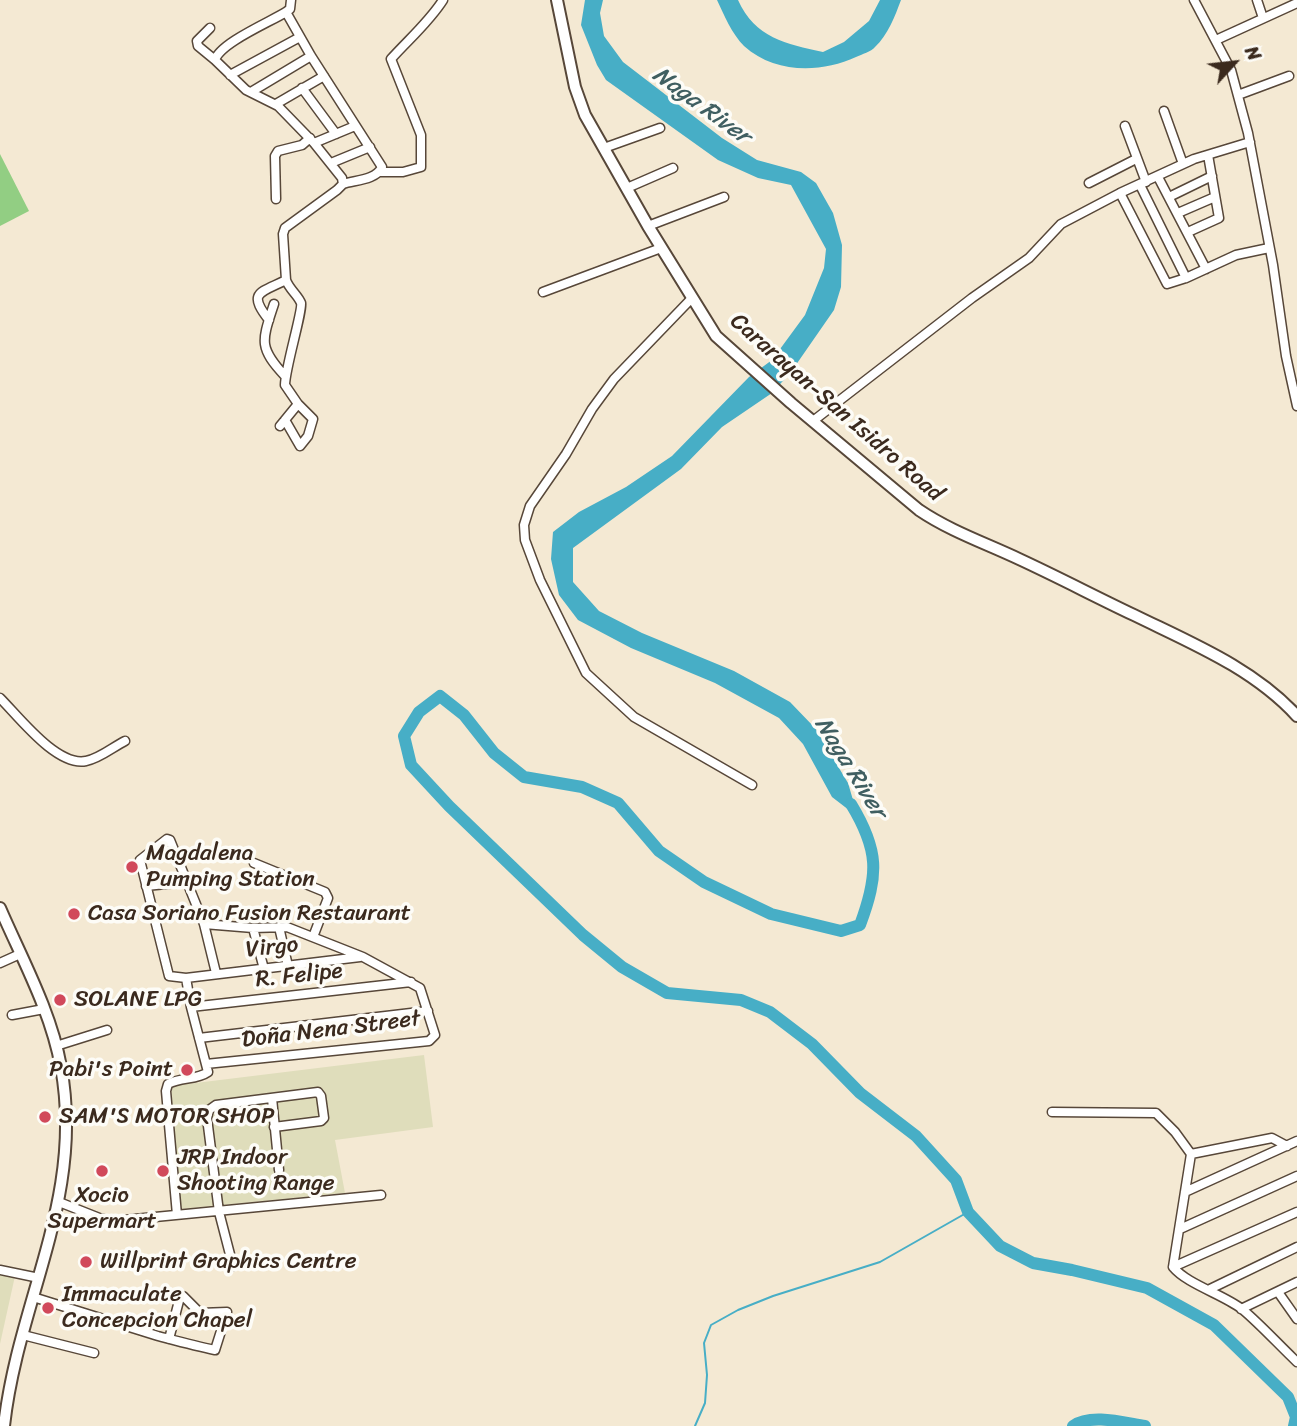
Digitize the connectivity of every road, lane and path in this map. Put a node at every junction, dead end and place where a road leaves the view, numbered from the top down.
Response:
1 (291, 0) edge
2 (443, 0) edge
3 (557, 0) edge
4 (1195, 0) edge
5 (1257, 0) edge
6 (1297, 3) edge
7 (286, 12) junction
8 (1263, 19) junction
9 (209, 28) dead end
10 (300, 37) junction
11 (1216, 40) junction
12 (311, 56) junction
13 (215, 60) junction
14 (230, 75) junction
15 (324, 76) junction
16 (1289, 76) dead end
17 (302, 88) junction
18 (251, 92) junction
19 (1238, 95) junction
20 (276, 104) junction
21 (1164, 111) dead end
22 (355, 126) junction
23 (1125, 126) dead end
24 (660, 128) dead end
25 (336, 134) junction
26 (312, 141) junction
27 (1250, 142) junction
28 (370, 146) junction
29 (604, 148) junction
30 (1208, 155) junction
31 (1136, 159) junction
32 (331, 163) junction
33 (1183, 164) junction
34 (673, 168) dead end
35 (380, 172) junction
36 (1212, 176) junction
37 (1158, 177) junction
38 (1089, 183) dead end
39 (1143, 183) junction
40 (343, 184) junction
41 (627, 188) junction
42 (1120, 193) junction
43 (724, 197) dead end
44 (1169, 197) junction
45 (1215, 197) junction
46 (276, 199) dead end
47 (1178, 213) junction
48 (648, 226) junction
49 (1188, 232) junction
50 (661, 248) junction
51 (1269, 248) junction
52 (1206, 269) junction
53 (1186, 278) junction
54 (286, 280) junction
55 (543, 292) dead end
56 (692, 298) junction
57 (274, 304) dead end
58 (269, 320) junction
59 (285, 376) junction
60 (298, 404) junction
61 (1297, 406) edge
62 (813, 421) junction
63 (0, 698) edge
64 (1297, 716) edge
65 (125, 741) dead end
66 (752, 785) dead end
67 (254, 863) dead end
68 (186, 882) junction
69 (146, 886) junction
70 (0, 908) edge
71 (204, 924) junction
72 (279, 927) junction
73 (253, 928) junction
74 (313, 937) junction
75 (20, 954) junction
76 (363, 957) junction
77 (0, 963) edge
78 (288, 966) junction
79 (264, 969) junction
80 (216, 973) junction
81 (186, 978) junction
82 (411, 982) junction
83 (191, 1007) junction
84 (44, 1009) junction
85 (428, 1011) junction
86 (12, 1015) dead end
87 (107, 1030) dead end
88 (199, 1038) junction
89 (56, 1046) junction
90 (206, 1064) junction
91 (272, 1098) junction
92 (1052, 1112) dead end
93 (274, 1127) junction
94 (1297, 1141) edge
95 (1286, 1146) junction
96 (1191, 1154) junction
97 (279, 1170) dead end
98 (1297, 1176) edge
99 (1185, 1192) junction
100 (382, 1195) dead end
101 (59, 1202) junction
102 (219, 1212) junction
103 (1297, 1212) edge
104 (177, 1215) junction
105 (1180, 1229) junction
106 (1297, 1247) edge
107 (233, 1266) dead end
108 (1173, 1267) junction
109 (0, 1270) edge
110 (39, 1278) junction
111 (1297, 1282) edge
112 (1210, 1289) junction
113 (1278, 1292) junction
114 (33, 1297) junction
115 (1241, 1309) junction
116 (1297, 1319) edge
117 (23, 1335) junction
118 (169, 1339) junction
119 (93, 1353) dead end
120 (1297, 1362) edge
121 (4, 1426) edge

1 - 7 street
2 - 35 street
3 - 29 main road, Cararayan-San Isidro Road
4 - 11 street
5 - 8 street
6 - 8 street
7 - 10 street
7 - 13 street
8 - 11 street
9 - 13 street
10 - 12 street
10 - 14 street
11 - 19 street
12 - 15 street
12 - 18 street
13 - 14 street
14 - 18 street
15 - 17 street
15 - 22 street
16 - 19 street
17 - 20 street
17 - 25 street
18 - 20 street
19 - 27 street
20 - 26 street
21 - 33 street
22 - 25 street
22 - 28 street
23 - 31 street
24 - 29 street
25 - 26 street
26 - 32 street
26 - 46 street
27 - 30 street
27 - 51 street
28 - 32 street
28 - 35 street
29 - 41 main road, Cararayan-San Isidro Road
30 - 33 street
30 - 36 street
31 - 38 street
31 - 39 street
32 - 40 street
33 - 37 street
34 - 41 street
35 - 40 street
36 - 44 street
36 - 45 street
37 - 39 street
37 - 44 street
39 - 42 street
39 - 53 street
40 - 54 street
41 - 48 main road, Cararayan-San Isidro Road
42 - 53 street
42 - 62 street
43 - 48 street
44 - 47 street
45 - 47 street
45 - 49 street
47 - 49 street
48 - 50 main road, Cararayan-San Isidro Road
49 - 52 street
50 - 55 street
50 - 56 main road, Cararayan-San Isidro Road
51 - 52 street
51 - 61 street
52 - 53 street
54 - 58 street
54 - 59 street
56 - 62 main road, Cararayan-San Isidro Road
56 - 66 street
57 - 58 street
58 - 59 street
59 - 60 street
60 - 60 street
62 - 64 main road, Cararayan-San Isidro Road
63 - 65 street
67 - 74 street
68 - 69 street
68 - 69 street
68 - 71 street
69 - 81 street
70 - 75 main road
71 - 73 street
71 - 80 street
72 - 73 street
72 - 74 street
72 - 78 street
73 - 79 street
74 - 76 street
75 - 77 street
75 - 84 main road
76 - 78 street, Virgo
76 - 82 street
78 - 79 street, Virgo
79 - 80 street, Virgo
80 - 81 street, Virgo
81 - 83 street
82 - 83 street, R. Felipe
82 - 85 street
83 - 88 street
84 - 86 street
84 - 89 main road
85 - 88 street
85 - 90 street, Doña Nena Street
87 - 89 street
88 - 90 street
89 - 101 main road
90 - 104 street
91 - 93 street
91 - 93 street
91 - 102 street
92 - 96 street
93 - 97 street
94 - 95 street
95 - 96 street
95 - 99 street
96 - 99 street
98 - 105 street
99 - 105 street
100 - 102 street
101 - 104 street
101 - 110 main road
102 - 104 street
102 - 107 street
103 - 108 street
105 - 108 street
106 - 112 street
108 - 112 street
109 - 110 street
110 - 114 main road
111 - 113 street
112 - 115 street
113 - 115 street
113 - 116 street
114 - 117 main road
114 - 118 street
115 - 120 street
117 - 119 street
117 - 121 main road
118 - 118 street

